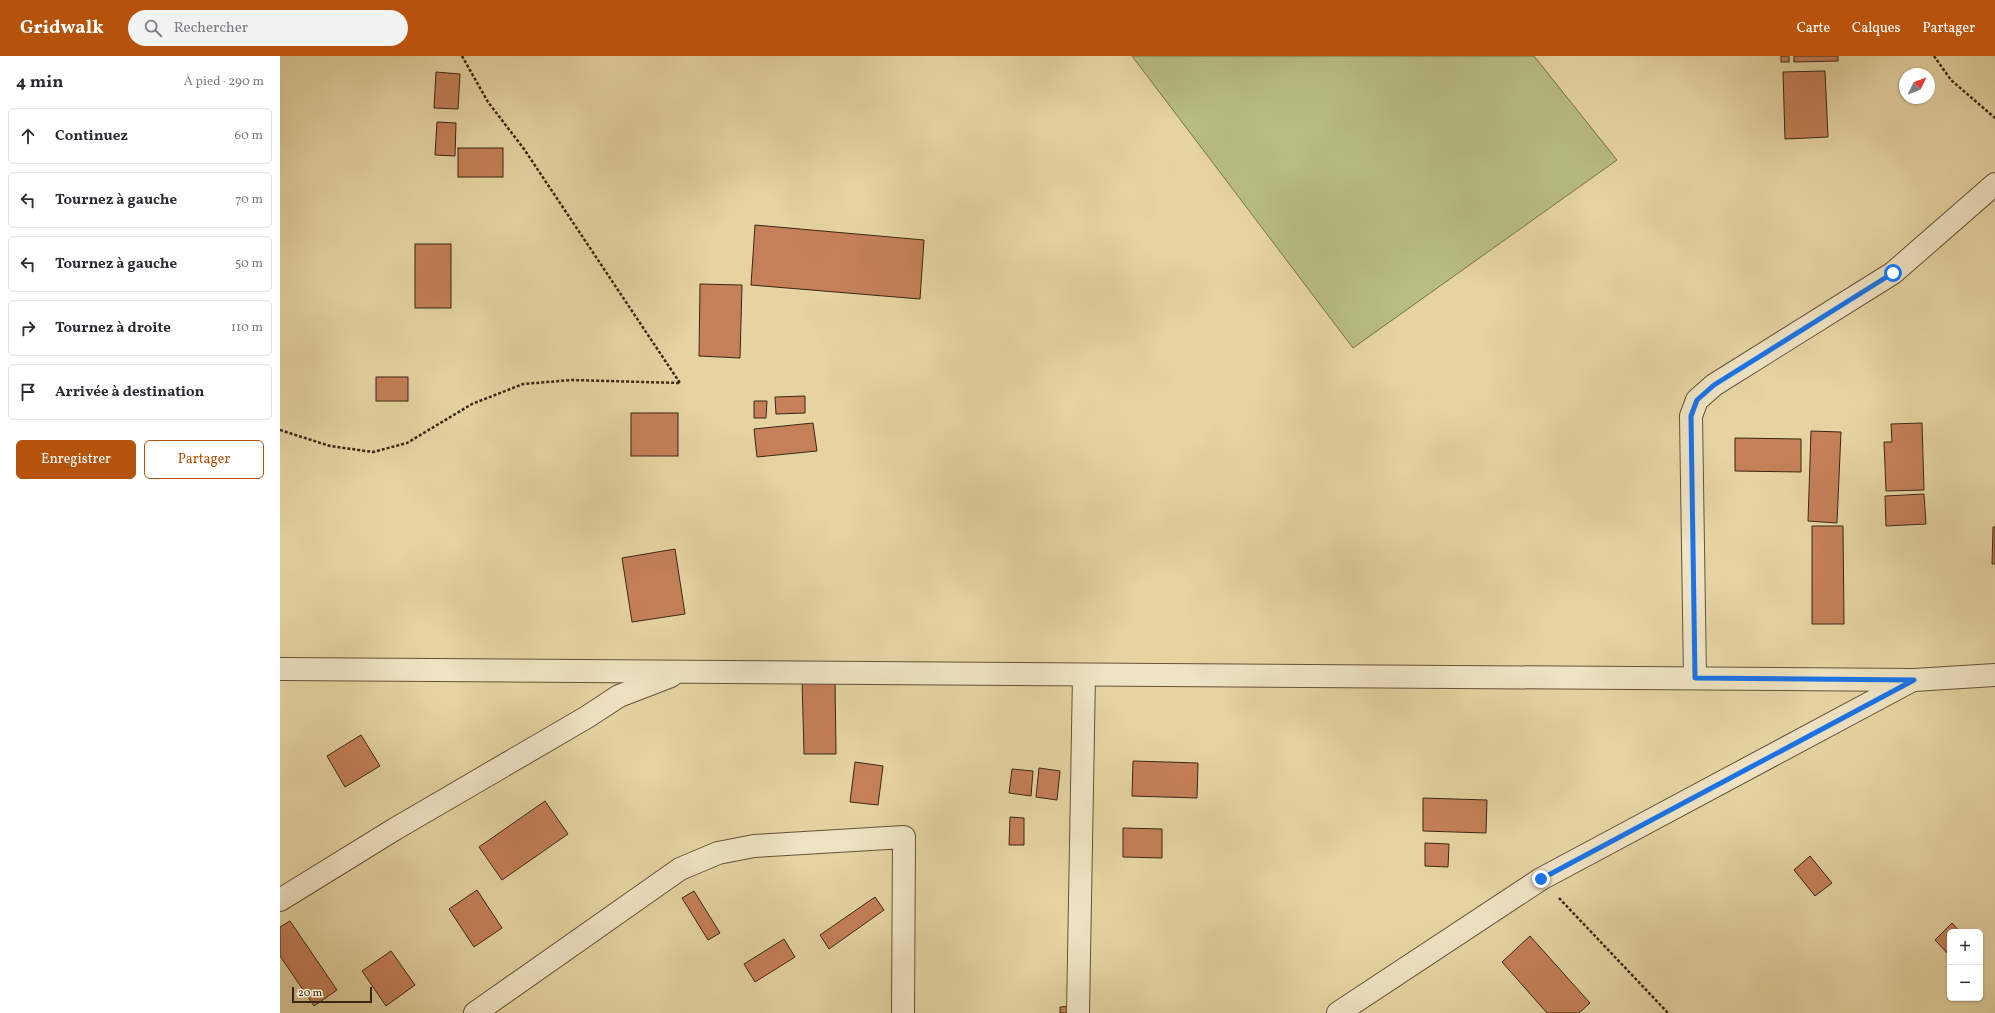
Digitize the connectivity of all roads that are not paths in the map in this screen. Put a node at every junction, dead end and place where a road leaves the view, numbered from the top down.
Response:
1 (1995, 184) edge
2 (280, 670) edge
3 (683, 672) junction
4 (1084, 675) junction
5 (1995, 675) edge
6 (1695, 678) junction
7 (1914, 680) junction
8 (280, 900) edge
9 (475, 1013) edge
10 (903, 1013) edge
11 (1078, 1013) edge
12 (1338, 1013) edge

1 - 6 street
2 - 3 street
3 - 4 street
3 - 8 street
4 - 6 street
4 - 11 street
5 - 7 street
6 - 7 street
7 - 12 street
9 - 10 street

